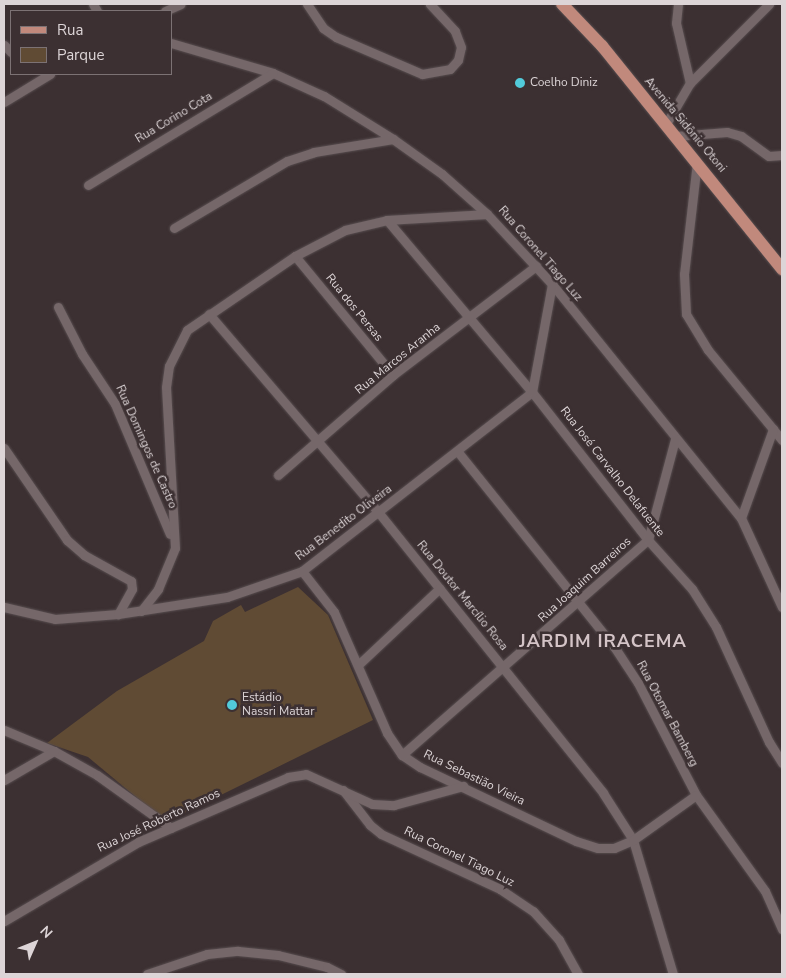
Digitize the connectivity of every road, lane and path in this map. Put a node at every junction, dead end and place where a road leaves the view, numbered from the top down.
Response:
1 (181, 4) edge
2 (307, 4) edge
3 (430, 4) edge
4 (562, 4) edge
5 (678, 4) edge
6 (769, 4) edge
7 (167, 10) edge
8 (172, 43) edge
9 (273, 73) junction
10 (38, 76) edge
11 (690, 83) junction
12 (4, 102) edge
13 (666, 124) junction
14 (676, 136) junction
15 (393, 139) junction
16 (782, 155) edge
17 (697, 161) junction
18 (88, 185) dead end
19 (487, 214) junction
20 (387, 220) junction
21 (174, 228) dead end
22 (295, 256) junction
23 (536, 266) junction
24 (782, 268) edge
25 (552, 284) junction
26 (58, 307) dead end
27 (209, 314) junction
28 (471, 317) junction
29 (393, 375) junction
30 (532, 392) junction
31 (773, 429) junction
32 (675, 439) junction
33 (782, 440) edge
34 (317, 443) junction
35 (4, 448) edge
36 (458, 452) junction
37 (278, 475) dead end
38 (379, 513) junction
39 (741, 518) junction
40 (648, 540) junction
41 (174, 548) junction
42 (302, 571) junction
43 (440, 588) junction
44 (579, 602) junction
45 (4, 607) edge
46 (782, 607) edge
47 (141, 611) junction
48 (118, 614) junction
49 (358, 665) junction
50 (503, 668) junction
51 (4, 730) edge
52 (54, 751) junction
53 (402, 755) junction
54 (782, 763) edge
55 (4, 780) edge
56 (463, 786) junction
57 (343, 790) junction
58 (696, 795) junction
59 (171, 828) junction
60 (633, 840) junction
61 (4, 921) edge
62 (782, 929) edge
63 (147, 974) edge
64 (341, 974) edge
65 (578, 974) edge
66 (673, 974) edge

1 - 7 street
2 - 3 street
4 - 13 main road, Avenida Sidônio Otoni
5 - 11 street
6 - 11 street
8 - 9 street, Rua Coronel Tiago Luz
9 - 15 street, Rua Coronel Tiago Luz
9 - 18 street, Rua Corino Cota
10 - 12 street
11 - 13 street
13 - 14 main road, Avenida Sidônio Otoni
14 - 16 street
14 - 17 main road, Avenida Sidônio Otoni
15 - 19 street, Rua Coronel Tiago Luz
15 - 21 street
17 - 24 main road, Avenida Sidônio Otoni
17 - 31 street
19 - 20 street
19 - 23 street, Rua Coronel Tiago Luz
20 - 22 street
20 - 28 street, Rua José Carvalho Delafuente
22 - 27 street
22 - 29 street, Rua dos Persas
23 - 25 street, Rua Coronel Tiago Luz
23 - 28 street, Rua Marcos Aranha
25 - 30 street
25 - 32 street, Rua Coronel Tiago Luz
26 - 41 street, Rua Domingos de Castro
27 - 34 street, Rua Doutor Marcílio Rosa
27 - 41 street
28 - 29 street, Rua Marcos Aranha
28 - 30 street, Rua José Carvalho Delafuente
29 - 34 street, Rua Marcos Aranha
30 - 36 street, Rua Benedito Oliveira
30 - 40 street, Rua José Carvalho Delafuente
31 - 33 street
31 - 39 street
32 - 39 street, Rua Coronel Tiago Luz
32 - 40 street
34 - 37 street, Rua Marcos Aranha
34 - 38 street, Rua Doutor Marcílio Rosa
35 - 48 street
36 - 38 street, Rua Benedito Oliveira
36 - 44 street, Rua Otomar Bamberg
38 - 42 street, Rua Benedito Oliveira
38 - 43 street, Rua Doutor Marcílio Rosa
39 - 46 street, Rua Coronel Tiago Luz
40 - 44 street, Rua Joaquim Barreiros
40 - 54 street, Rua José Carvalho Delafuente
41 - 47 street
42 - 47 street, Rua Benedito Oliveira
42 - 49 street, Rua Sebastião Vieira
43 - 49 street
43 - 50 street, Rua Doutor Marcílio Rosa
44 - 50 street, Rua Joaquim Barreiros
44 - 58 street, Rua Otomar Bamberg
45 - 48 street, Rua Benedito Oliveira
47 - 48 street, Rua Benedito Oliveira
49 - 53 street, Rua Sebastião Vieira
50 - 53 street, Rua Joaquim Barreiros
50 - 60 street, Rua Doutor Marcílio Rosa
51 - 52 street
52 - 55 street
52 - 59 street
53 - 56 street, Rua Sebastião Vieira
56 - 57 street
56 - 60 street, Rua Sebastião Vieira
57 - 59 street, Rua José Roberto Ramos
57 - 65 street, Rua Coronel Tiago Luz
58 - 60 street, Rua Sebastião Vieira
58 - 62 street, Rua Otomar Bamberg
59 - 61 street, Rua José Roberto Ramos
60 - 66 street, Rua Doutor Marcílio Rosa
63 - 64 street

